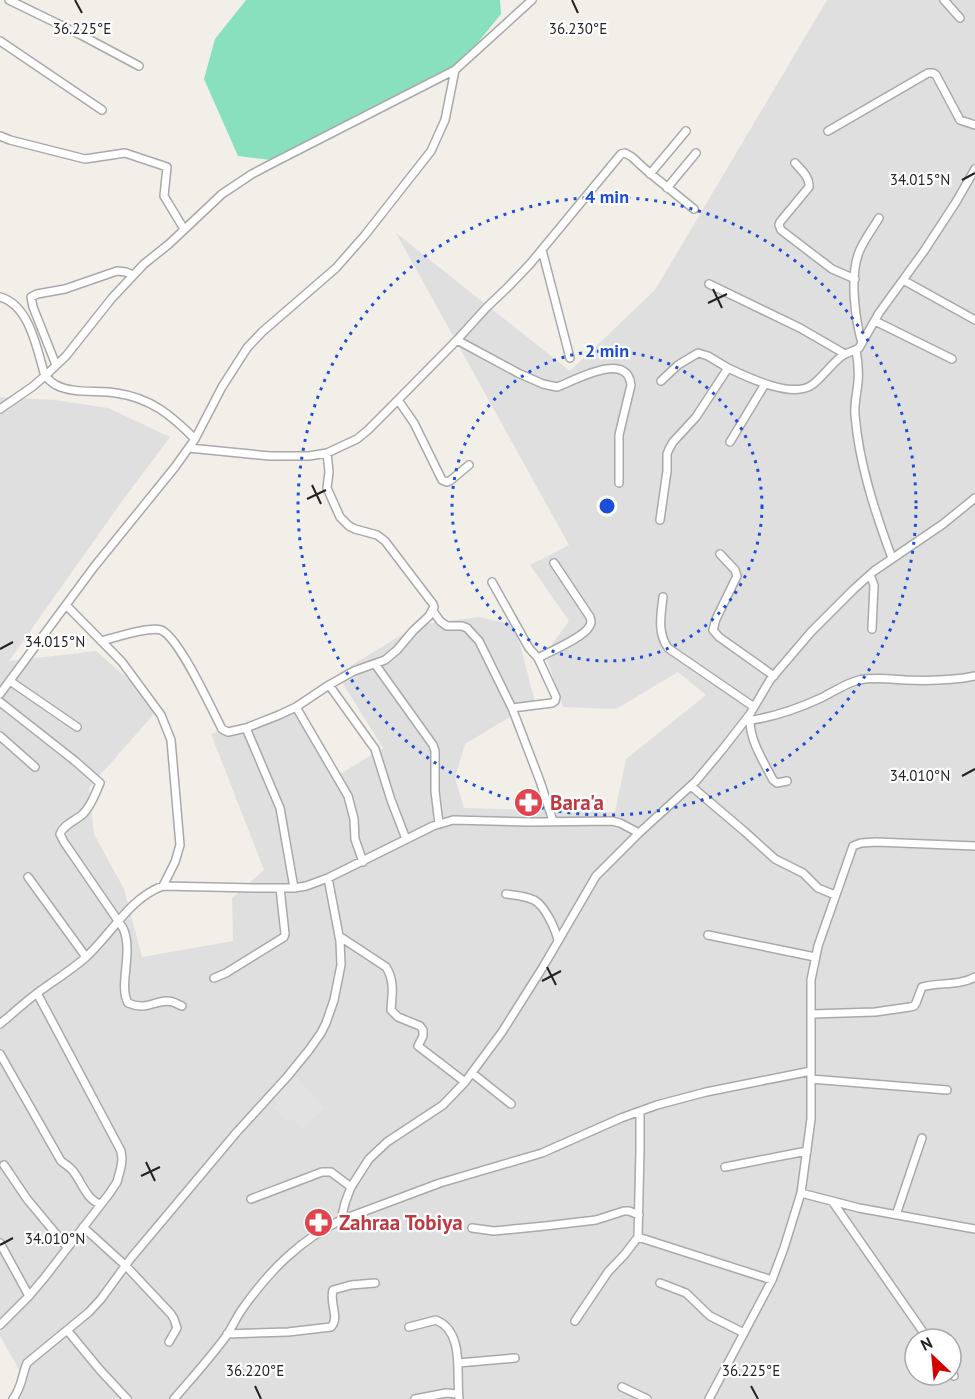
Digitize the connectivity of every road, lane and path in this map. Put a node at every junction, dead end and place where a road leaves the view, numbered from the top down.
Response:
1 (9, 0) edge
2 (532, 0) edge
3 (944, 0) edge
4 (960, 18) dead end
5 (0, 41) edge
6 (139, 66) dead end
7 (455, 70) junction
8 (102, 110) dead end
9 (975, 125) edge
10 (687, 130) dead end
11 (828, 131) dead end
12 (0, 136) edge
13 (696, 153) dead end
14 (795, 163) dead end
15 (975, 169) edge
16 (650, 174) junction
17 (667, 188) junction
18 (694, 209) dead end
19 (879, 218) dead end
20 (184, 229) junction
21 (542, 250) junction
22 (133, 275) junction
23 (855, 279) junction
24 (903, 280) junction
25 (709, 284) dead end
26 (0, 297) edge
27 (35, 313) junction
28 (24, 317) junction
29 (975, 320) edge
30 (875, 321) junction
31 (457, 340) junction
32 (862, 343) junction
33 (856, 350) junction
34 (845, 354) junction
35 (570, 358) dead end
36 (952, 359) dead end
37 (56, 365) junction
38 (728, 368) junction
39 (45, 376) junction
40 (661, 381) dead end
41 (765, 384) junction
42 (398, 400) junction
43 (0, 409) edge
44 (195, 439) junction
45 (730, 442) dead end
46 (189, 448) junction
47 (327, 453) junction
48 (469, 465) dead end
49 (619, 483) dead end
50 (975, 498) edge
51 (660, 519) dead end
52 (720, 554) dead end
53 (892, 558) junction
54 (554, 563) dead end
55 (870, 575) junction
56 (492, 582) dead end
57 (663, 597) dead end
58 (66, 604) junction
59 (433, 611) junction
60 (872, 629) dead end
61 (101, 641) junction
62 (538, 658) junction
63 (375, 664) junction
64 (774, 676) junction
65 (975, 676) edge
66 (10, 681) junction
67 (329, 685) junction
68 (0, 694) edge
69 (0, 702) edge
70 (296, 707) junction
71 (754, 707) junction
72 (512, 708) junction
73 (747, 721) junction
74 (77, 727) dead end
75 (246, 728) junction
76 (0, 736) edge
77 (35, 767) dead end
78 (787, 781) dead end
79 (691, 786) junction
80 (553, 821) junction
81 (439, 824) junction
82 (639, 833) junction
83 (406, 839) junction
84 (975, 846) edge
85 (363, 862) junction
86 (28, 877) dead end
87 (328, 878) junction
88 (163, 886) junction
89 (280, 888) junction
90 (294, 888) junction
91 (506, 894) dead end
92 (835, 895) junction
93 (118, 922) junction
94 (339, 936) junction
95 (708, 936) dead end
96 (558, 940) junction
97 (86, 957) junction
98 (815, 957) junction
99 (975, 977) edge
100 (214, 978) dead end
101 (37, 993) junction
102 (182, 1006) dead end
103 (812, 1014) junction
104 (0, 1024) edge
105 (0, 1054) edge
106 (811, 1071) junction
107 (472, 1073) junction
108 (811, 1079) junction
109 (465, 1082) junction
110 (947, 1090) dead end
111 (511, 1104) dead end
112 (640, 1112) junction
113 (922, 1138) dead end
114 (807, 1151) junction
115 (4, 1165) dead end
116 (725, 1167) dead end
117 (351, 1187) junction
118 (801, 1193) junction
119 (251, 1199) dead end
120 (832, 1201) junction
121 (101, 1204) junction
122 (639, 1215) junction
123 (896, 1215) junction
124 (341, 1220) junction
125 (83, 1227) junction
126 (472, 1228) dead end
127 (975, 1229) edge
128 (638, 1237) junction
129 (0, 1243) edge
130 (67, 1247) junction
131 (126, 1266) junction
132 (772, 1280) junction
133 (375, 1283) dead end
134 (660, 1283) dead end
135 (29, 1296) junction
136 (575, 1321) dead end
137 (0, 1325) edge
138 (409, 1327) dead end
139 (920, 1327) edge
140 (67, 1330) junction
141 (744, 1333) junction
142 (227, 1334) junction
143 (170, 1342) dead end
144 (515, 1358) dead end
145 (458, 1363) junction
146 (622, 1387) dead end
147 (459, 1397) edge
148 (13, 1399) edge
149 (127, 1399) edge
150 (174, 1399) edge
151 (415, 1399) edge
152 (647, 1399) edge
153 (709, 1399) edge

1 - 6 street
2 - 7 street
3 - 4 street
5 - 8 street
7 - 20 street
7 - 44 street
9 - 11 street
10 - 16 street
12 - 20 street
13 - 17 street
14 - 23 street
15 - 24 street
16 - 17 street
16 - 21 street
17 - 18 street
19 - 23 street
20 - 22 street
21 - 31 street
21 - 35 street
22 - 27 street
22 - 37 street
23 - 32 street
24 - 29 street
24 - 30 street
25 - 34 street
26 - 28 street
27 - 28 street
27 - 37 street
28 - 39 street
30 - 32 street
30 - 36 street
31 - 42 street
31 - 49 street
32 - 33 street
33 - 34 street
33 - 53 street
34 - 41 street
37 - 39 street
38 - 40 street
38 - 41 street
38 - 51 street
39 - 43 street
39 - 44 street
41 - 45 street
42 - 47 street
42 - 48 street
44 - 46 street
46 - 47 street
46 - 58 street
47 - 59 street
50 - 53 street
52 - 64 street
53 - 55 street
54 - 62 street
55 - 60 street
55 - 64 street
56 - 62 street
57 - 71 street
58 - 61 street
58 - 66 street
59 - 63 street
59 - 72 street
61 - 75 street
61 - 88 street
62 - 72 street
63 - 67 street
63 - 81 street
64 - 71 street
65 - 73 street
66 - 68 street
66 - 74 street
67 - 70 street
67 - 83 street
69 - 93 street
70 - 75 street
70 - 85 street
71 - 73 street
72 - 80 street
73 - 78 street
73 - 79 street
75 - 90 street
76 - 77 street
79 - 82 street
79 - 92 street
80 - 81 street
80 - 82 street
81 - 83 street
82 - 96 street
83 - 85 street
84 - 92 street
85 - 87 street
86 - 97 street
87 - 90 street
87 - 94 street
88 - 89 street
88 - 93 street
89 - 90 street
89 - 100 street
91 - 96 street
92 - 98 street
93 - 97 street
93 - 102 street
94 - 109 street
94 - 131 street
95 - 98 street
96 - 107 street
97 - 101 street
98 - 103 street
99 - 103 street
101 - 104 street
101 - 121 street
103 - 106 street
105 - 121 street
106 - 108 street
106 - 112 street
107 - 109 street
107 - 111 street
108 - 110 street
108 - 114 street
109 - 117 street
112 - 122 street
112 - 124 street
113 - 123 street
114 - 116 street
114 - 118 street
115 - 130 street
117 - 119 street
117 - 124 street
118 - 120 street
118 - 132 street
120 - 123 street
120 - 139 street
121 - 125 street
122 - 126 street
122 - 128 street
123 - 127 street
124 - 142 street
125 - 130 street
125 - 131 street
128 - 132 street
128 - 136 street
129 - 135 street
130 - 135 street
131 - 140 street
131 - 143 street
132 - 141 street
133 - 142 street
134 - 141 street
135 - 137 street
138 - 145 street
140 - 148 street
140 - 149 street
141 - 153 street
142 - 150 street
144 - 145 street
145 - 147 street
146 - 152 street
147 - 151 street

